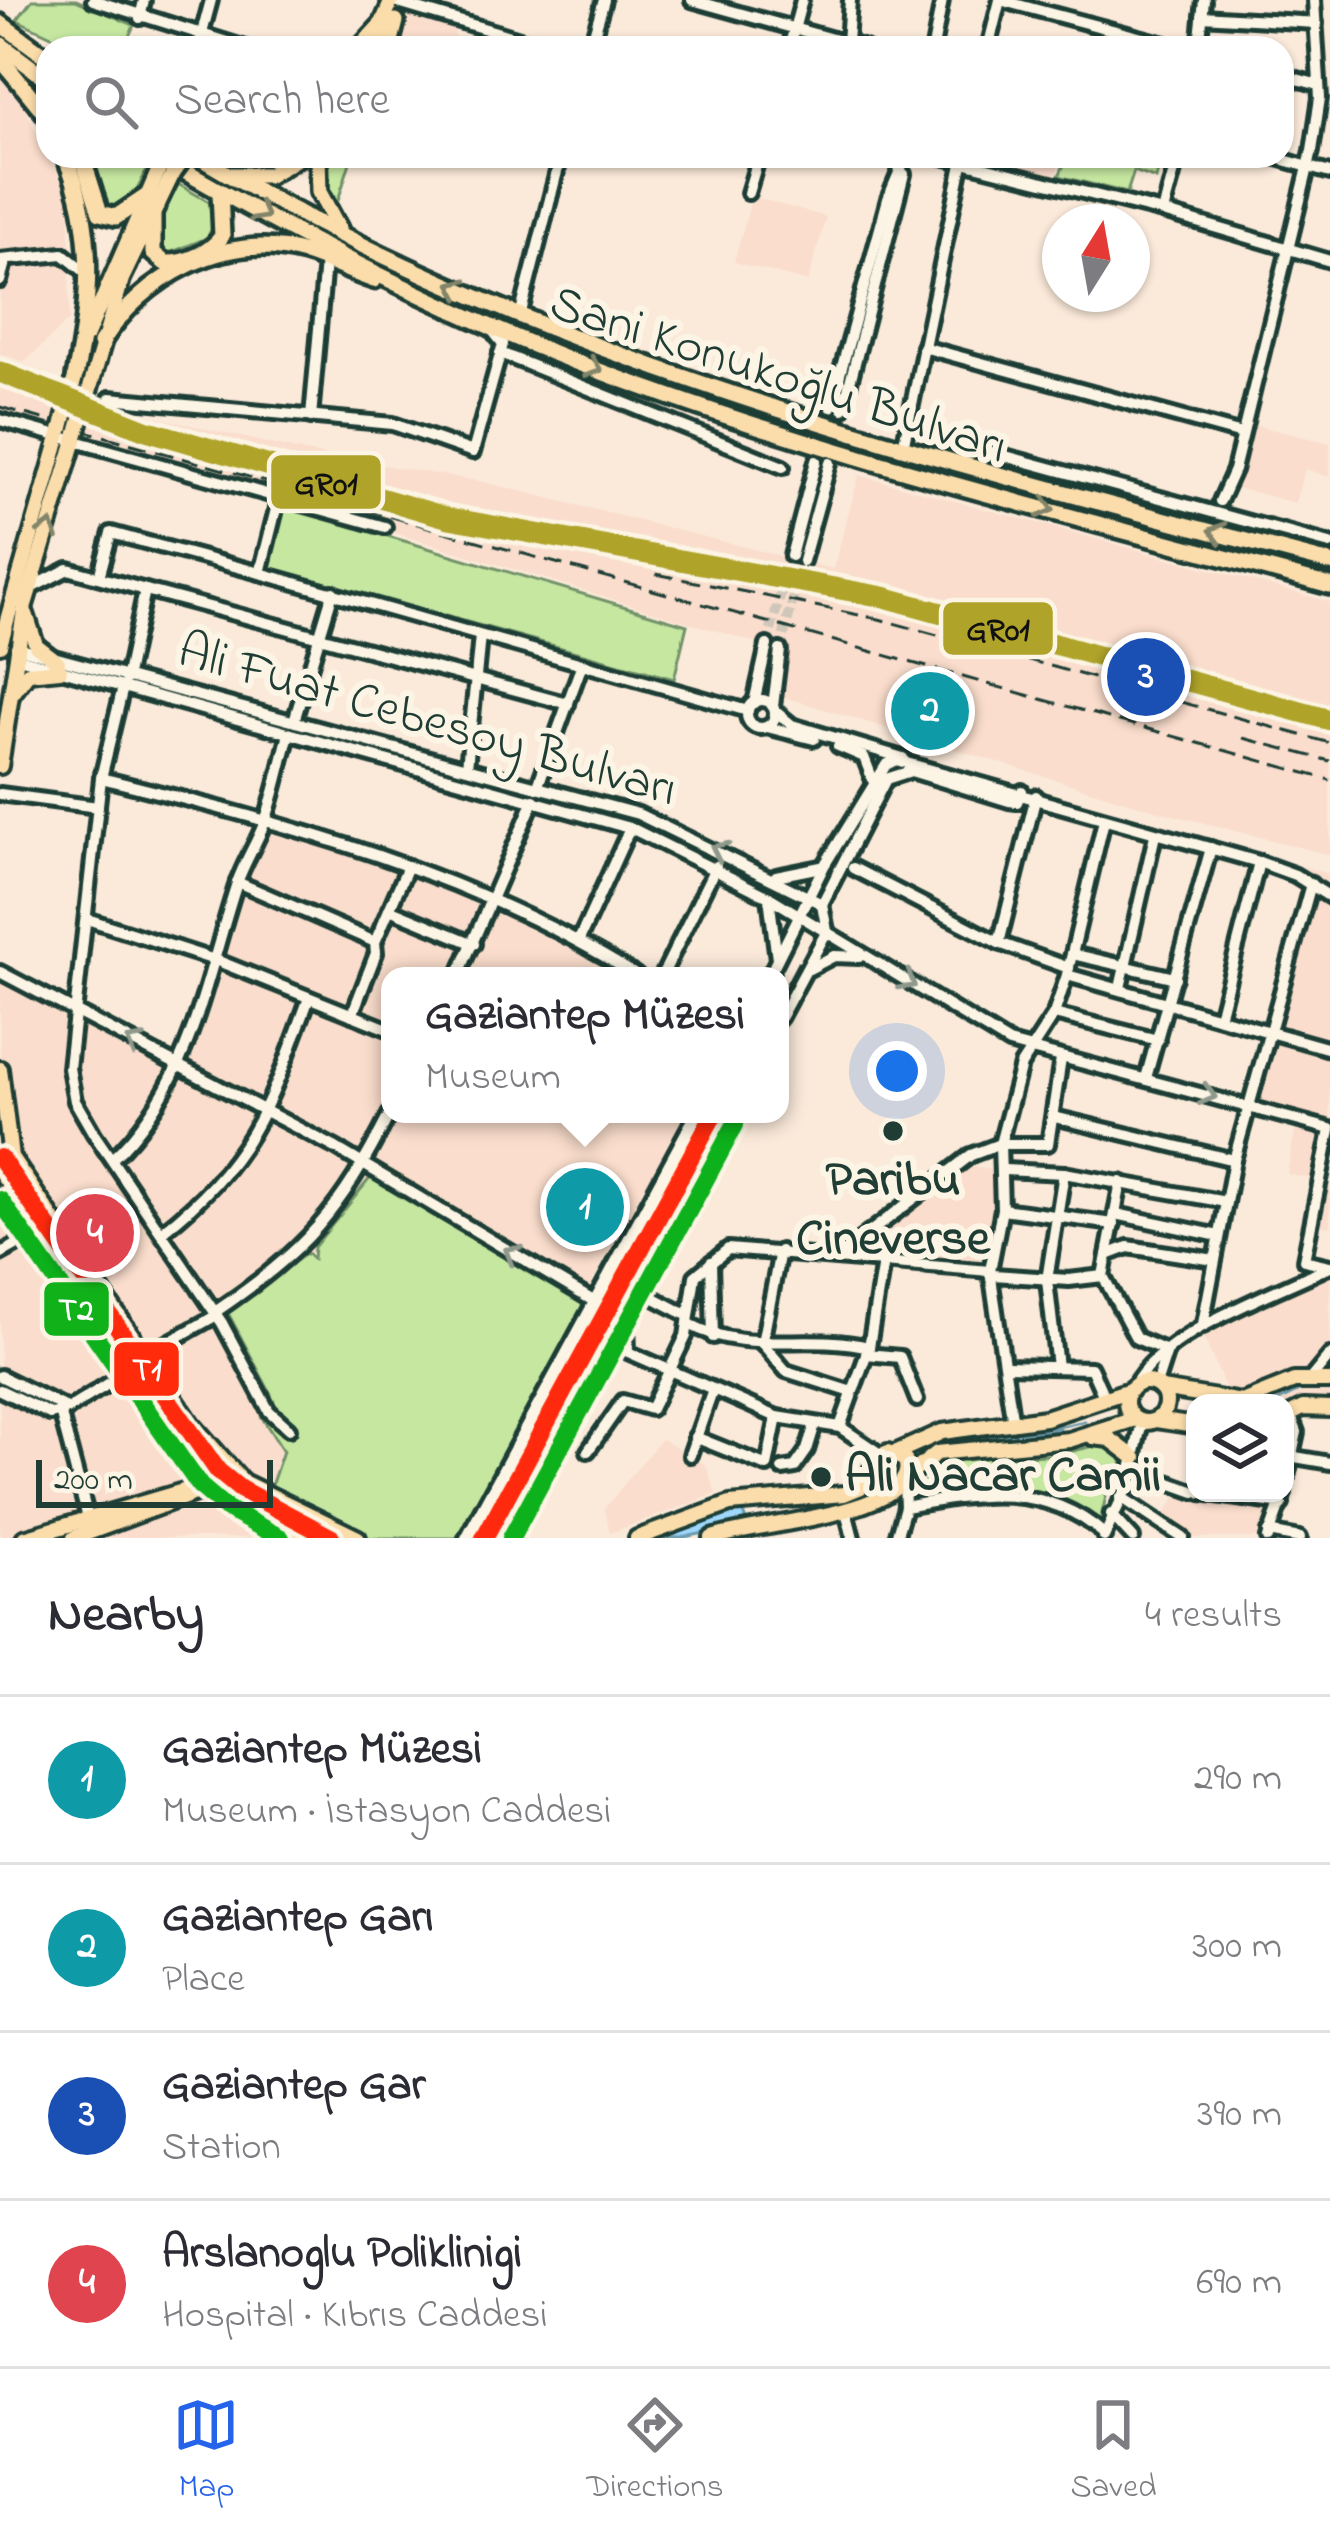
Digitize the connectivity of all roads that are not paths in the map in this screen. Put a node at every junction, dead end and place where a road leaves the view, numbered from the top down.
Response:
1 (93, 0) edge
2 (144, 0) edge
3 (211, 0) edge
4 (604, 0) edge
5 (692, 0) edge
6 (802, 0) edge
7 (850, 0) edge
8 (942, 0) edge
9 (984, 0) edge
10 (1204, 0) edge
11 (1314, 0) edge
12 (394, 1) edge
13 (1000, 1) edge
14 (1202, 16) junction
15 (140, 18) junction
16 (396, 21) junction
17 (1316, 23) junction
18 (794, 32) junction
19 (3, 33) edge
20 (198, 36) edge
21 (201, 36) edge
22 (370, 36) edge
23 (384, 36) edge
24 (392, 36) edge
25 (510, 36) edge
26 (594, 36) edge
27 (793, 36) edge
28 (811, 36) edge
29 (845, 36) edge
30 (935, 36) edge
31 (991, 36) edge
32 (1134, 36) edge
33 (1200, 36) edge
34 (36, 42) edge
35 (1324, 50) edge
36 (36, 51) edge
37 (0, 58) edge
38 (36, 67) edge
39 (1294, 79) edge
40 (1319, 86) junction
41 (36, 102) edge
42 (1324, 110) edge
43 (1294, 162) edge
44 (1308, 166) junction
45 (70, 168) edge
46 (86, 168) edge
47 (162, 168) edge
48 (163, 168) edge
49 (165, 168) edge
50 (217, 168) edge
51 (280, 168) edge
52 (318, 168) edge
53 (557, 168) edge
54 (755, 168) edge
55 (904, 168) edge
56 (961, 168) edge
57 (997, 168) edge
58 (1175, 168) edge
59 (1330, 173) edge
60 (227, 174) junction
61 (220, 191) junction
62 (748, 193) dead end
63 (146, 196) junction
64 (1163, 212) junction
65 (153, 216) junction
66 (349, 240) junction
67 (1288, 250) junction
68 (3, 261) edge
69 (1330, 261) edge
70 (326, 262) junction
71 (88, 274) junction
72 (0, 280) edge
73 (415, 292) junction
74 (520, 316) junction
75 (486, 323) junction
76 (100, 343) junction
77 (923, 347) junction
78 (500, 353) junction
79 (75, 377) junction
80 (110, 398) dead end
81 (837, 408) tunnel mouth
82 (311, 417) junction
83 (0, 420) edge
84 (68, 433) junction
85 (1242, 434) junction
86 (946, 440) dead end
87 (904, 443) junction
88 (823, 462) tunnel mouth
89 (783, 467) dead end
90 (279, 497) junction
91 (1220, 501) dead end
92 (385, 527) dead end
93 (1330, 544) edge
94 (797, 558) tunnel mouth
95 (1330, 563) edge
96 (260, 573) junction
97 (99, 577) junction
98 (1330, 586) edge
99 (31, 588) junction
100 (145, 590) junction
101 (334, 592) junction
102 (18, 602) junction
103 (0, 615) edge
104 (319, 635) junction
105 (481, 636) junction
106 (5, 648) edge
107 (583, 664) junction
108 (59, 666) junction
109 (474, 681) junction
110 (125, 683) junction
111 (568, 704) junction
112 (751, 707) junction
113 (774, 709) junction
114 (7, 710) junction
115 (291, 727) junction
116 (767, 727) junction
117 (906, 759) junction
118 (0, 766) edge
119 (466, 767) junction
120 (101, 778) junction
121 (874, 783) junction
122 (1022, 791) junction
123 (0, 794) edge
124 (535, 794) junction
125 (1036, 796) junction
126 (98, 807) junction
127 (266, 820) junction
128 (1104, 820) junction
129 (630, 828) junction
130 (1155, 835) junction
131 (1210, 848) junction
132 (1259, 862) junction
133 (408, 866) junction
134 (716, 866) junction
135 (824, 866) junction
136 (854, 868) dead end
137 (772, 876) junction
138 (237, 882) junction
139 (1311, 884) junction
140 (810, 895) junction
141 (496, 897) junction
142 (770, 897) junction
143 (1330, 897) edge
144 (822, 904) junction
145 (389, 909) junction
146 (800, 915) junction
147 (87, 919) junction
148 (827, 932) junction
149 (579, 940) junction
150 (375, 942) junction
151 (999, 943) junction
152 (474, 944) junction
153 (1072, 954) junction
154 (218, 961) junction
155 (777, 961) junction
156 (873, 961) junction
157 (1125, 966) junction
158 (462, 967) edge
159 (622, 967) edge
160 (666, 967) edge
161 (774, 967) edge
162 (807, 970) junction
163 (1068, 971) junction
164 (0, 972) edge
165 (1175, 978) junction
166 (1120, 988) junction
167 (309, 998) junction
168 (789, 1002) edge
169 (1168, 1002) junction
170 (78, 1012) junction
171 (1054, 1014) junction
172 (352, 1015) junction
173 (1219, 1017) junction
174 (381, 1026) edge
175 (1268, 1033) junction
176 (1158, 1040) junction
177 (1330, 1049) edge
178 (1028, 1050) junction
179 (1061, 1059) junction
180 (177, 1066) junction
181 (0, 1069) edge
182 (1145, 1078) junction
183 (1249, 1106) junction
184 (267, 1112) junction
185 (1, 1116) edge
186 (1054, 1117) junction
187 (385, 1123) edge
188 (691, 1123) edge
189 (721, 1123) edge
190 (1330, 1129) edge
191 (1000, 1144) junction
192 (5, 1151) edge
193 (112, 1160) junction
194 (1234, 1160) junction
195 (364, 1165) junction
196 (1004, 1170) junction
197 (0, 1171) edge
198 (1064, 1173) junction
199 (1121, 1182) junction
200 (5, 1184) edge
201 (1226, 1202) junction
202 (1002, 1209) junction
203 (1056, 1214) junction
204 (1115, 1219) junction
205 (43, 1230) junction
206 (163, 1231) junction
207 (1219, 1237) junction
208 (780, 1251) junction
209 (0, 1254) edge
210 (840, 1255) junction
211 (1107, 1256) junction
212 (1215, 1260) junction
213 (711, 1262) junction
214 (883, 1262) junction
215 (1330, 1266) edge
216 (992, 1273) junction
217 (1103, 1276) junction
218 (1047, 1280) junction
219 (623, 1294) junction
220 (593, 1302) junction
221 (614, 1310) junction
222 (216, 1313) junction
223 (688, 1320) junction
224 (1202, 1324) junction
225 (713, 1337) junction
226 (1136, 1338) junction
227 (762, 1343) junction
228 (867, 1350) junction
229 (1167, 1351) junction
230 (1330, 1355) edge
231 (140, 1361) junction
232 (1146, 1364) junction
233 (1006, 1366) junction
234 (1057, 1366) junction
235 (669, 1374) junction
236 (0, 1376) edge
237 (1312, 1377) junction
238 (1330, 1381) edge
239 (1159, 1387) junction
240 (1132, 1388) junction
241 (0, 1390) edge
242 (712, 1392) junction
243 (852, 1392) junction
244 (1105, 1399) junction
245 (917, 1400) dead end
246 (63, 1408) junction
247 (1330, 1409) edge
248 (1294, 1415) edge
249 (777, 1417) junction
250 (1144, 1420) junction
251 (815, 1424) junction
252 (1012, 1424) junction
253 (1186, 1425) edge
254 (840, 1427) junction
255 (290, 1430) dead end
256 (1088, 1436) junction
257 (695, 1437) junction
258 (588, 1451) dead end
259 (888, 1454) junction
260 (690, 1455) dead end
261 (192, 1456) junction
262 (1294, 1457) edge
263 (220, 1460) junction
264 (1330, 1463) edge
265 (1134, 1464) junction
266 (782, 1469) dead end
267 (870, 1473) junction
268 (213, 1482) junction
269 (243, 1482) junction
270 (901, 1483) junction
271 (1186, 1487) edge
272 (181, 1495) junction
273 (1121, 1497) junction
274 (1281, 1502) edge
275 (250, 1506) junction
276 (905, 1507) junction
277 (846, 1510) junction
278 (1111, 1514) junction
279 (88, 1518) junction
280 (773, 1522) junction
281 (102, 1534) edge
282 (1269, 1535) edge
283 (723, 1536) edge
284 (1104, 1536) edge
285 (24, 1538) edge
286 (74, 1538) edge
287 (303, 1538) edge
288 (358, 1538) edge
289 (466, 1538) edge
290 (491, 1538) edge
291 (637, 1538) edge
292 (782, 1538) edge
293 (854, 1538) edge
294 (896, 1538) edge
295 (1132, 1538) edge
296 (1183, 1538) edge
297 (1300, 1538) edge

1 - 15 street
2 - 15 street
3 - 21 street
4 - 26 street
5 - 18 street
6 - 18 street
7 - 29 street
8 - 30 street
9 - 13 street
10 - 14 street
11 - 17 street
12 - 16 main road
12 - 22 main road
12 - 25 street
13 - 31 street
13 - 32 street
14 - 17 street
14 - 33 street
15 - 20 street
16 - 23 main road
16 - 24 highway
17 - 35 street
18 - 27 street
18 - 28 street
19 - 34 highway
19 - 36 highway
19 - 38 highway
35 - 40 street
37 - 41 highway
39 - 40 street
40 - 42 street
42 - 44 street
43 - 44 street
44 - 59 street
44 - 67 street
45 - 71 highway
46 - 63 highway
47 - 63 main road
48 - 65 main road
49 - 61 highway, Sani Konukoğlu Bulvarı
50 - 60 highway, Sani Konukoğlu Bulvarı
51 - 60 highway
52 - 66 highway
53 - 74 street
54 - 62 street
55 - 81 street
56 - 77 street
57 - 64 street
58 - 64 street
60 - 66 highway, Sani Konukoğlu Bulvarı
61 - 65 highway
61 -> 73 highway, Sani Konukoğlu Bulvarı
63 - 79 main road
64 - 67 street
65 - 76 main road
74 -> 66 highway, Sani Konukoğlu Bulvarı
67 - 69 street
67 - 85 street
68 - 71 street
68 - 72 street
70 - 73 highway
70 - 76 highway
70 - 82 street
71 - 79 highway
73 - 75 highway, Sani Konukoğlu Bulvarı
74 - 87 highway, Sani Konukoğlu Bulvarı
75 - 78 street
75 -> 98 highway, Sani Konukoğlu Bulvarı
76 - 84 main road, bridge
77 - 85 street
77 - 87 street
78 - 82 street
78 - 89 street
79 - 84 main road, bridge
80 - 82 street
83 - 84 street
84 - 90 street
99 -> 84 main road
84 - 102 main road
85 - 91 street
86 - 93 street
95 -> 87 highway, Sani Konukoğlu Bulvarı
88 - 94 street
90 - 92 street
90 - 96 street
96 - 97 street
96 - 101 street
97 - 99 street
97 - 100 street
99 - 102 main road
100 - 104 street
100 - 110 street
101 - 104 street
101 - 105 street
102 - 103 main road
102 - 106 main road
102 - 108 main road
104 - 109 street
104 - 115 street
105 - 107 street
105 - 109 street
106 - 108 street, Ali Fuat Cebesoy Bulvarı
106 - 114 main road
107 - 111 street
107 - 112 street
108 - 110 street, Ali Fuat Cebesoy Bulvarı
108 - 114 main road
109 - 111 street
109 - 119 street
110 - 115 street, Ali Fuat Cebesoy Bulvarı
110 - 120 street
111 - 124 street
112 - 113 street
112 - 113 street
112 - 116 street
113 - 116 street
113 - 117 street
114 - 118 main road
115 - 119 street, Ali Fuat Cebesoy Bulvarı
115 - 124 street
115 - 127 street
116 - 121 street
117 - 121 street
117 - 122 street
119 - 124 street, Ali Fuat Cebesoy Bulvarı
120 - 126 street
120 - 127 street
121 - 135 street
122 - 125 street
122 - 144 street
123 - 126 street
124 - 129 street
137 -> 124 street, Ali Fuat Cebesoy Bulvarı
124 - 141 street
125 - 128 street
125 - 151 street
126 - 147 street
127 - 133 street
127 - 138 street
128 - 130 street
128 - 153 street
129 - 134 street
129 - 149 street
130 - 131 street
130 - 157 street
131 - 132 street
131 - 165 street
132 - 139 street
132 - 173 street
133 - 141 street
133 - 145 street
134 - 142 street
134 - 160 street
135 - 137 street
135 - 140 street
136 - 151 street
137 - 140 street, Ali Fuat Cebesoy Bulvarı
138 - 150 street
138 - 154 street
139 - 143 street
139 - 175 street
140 - 144 street, Ali Fuat Cebesoy Bulvarı
140 - 146 street
141 - 149 street
141 - 152 street
142 - 146 street
142 - 155 street
144 - 148 street
145 - 150 street
145 - 152 street
146 - 148 street
146 - 155 street
147 - 154 street
147 - 170 street
148 - 156 street
148 - 162 street
149 - 159 street
150 - 172 street
151 - 163 street
152 - 158 street
153 - 157 street
153 - 163 street
154 - 167 street
154 - 180 street
155 - 161 street
156 - 162 street
156 -> 178 street
157 - 165 street
157 - 166 street
162 - 168 street
163 - 166 street
163 - 171 street
164 - 170 street
165 - 169 street
166 - 169 street
167 - 172 street
167 - 184 street
169 - 173 street
169 - 176 street
180 -> 170 street
170 - 193 street
171 - 176 street
171 - 178 street
172 - 174 street
173 - 175 street
175 - 177 street
175 - 183 street
176 - 182 street
178 - 179 street
178 - 191 street
179 - 182 street
179 - 186 street
180 - 184 street
180 - 193 street
181 - 185 main road
182 -> 183 street
183 - 190 street
183 - 194 street
184 - 195 street
184 - 206 street
185 - 192 main road
186 - 191 street
186 - 194 street
187 - 195 street
188 - 220 street
189 - 219 street
190 - 215 street
191 - 196 street
191 - 210 street
192 - 231 main road
193 - 206 street
194 - 201 street
220 -> 195 street
195 - 222 street
196 - 198 street
196 - 202 street
197 - 200 main road
198 - 199 street
198 - 203 street
199 - 201 street
199 - 204 street
200 - 205 main road
201 - 207 street
202 - 203 street
202 - 216 street
203 - 204 street
203 - 218 street
204 - 207 street
204 - 211 street
205 - 209 street
205 - 231 main road
206 - 222 street
207 - 212 street
208 - 210 street
208 - 213 street
208 - 227 street
210 - 214 street
211 - 212 street
211 - 217 street
212 - 224 street
213 - 223 street
213 - 225 street
214 - 216 street
214 - 228 street
215 - 224 street
216 - 218 street
216 - 233 street
217 - 218 street
217 - 226 street
218 - 234 street
219 - 221 street
219 - 223 street
220 - 221 street
220 - 289 street
221 - 235 street
221 - 290 street
222 - 231 street
222 - 255 street
223 - 225 street
223 - 235 street
224 - 229 street
225 - 227 street
226 - 229 street
226 - 232 street
227 - 228 street
227 - 243 street
228 - 243 street
228 - 245 street
229 - 232 street
229 - 239 street
230 - 237 street
231 - 246 street
231 - 261 main road
231 - 263 main road
232 - 240 street
233 - 234 street
233 - 252 street
234 - 244 street
235 - 242 street
235 - 258 street
236 - 246 street
237 - 238 main road
237 - 239 main road
239 - 240 main road
239 - 250 main road
240 - 244 main road
240 - 250 main road
241 - 246 street
242 - 249 street
242 - 257 street
243 - 254 street
244 - 252 main road
246 - 279 street
247 - 248 main road
249 - 251 street
249 - 257 street
250 - 253 main road
250 - 256 main road
250 - 265 street
251 - 254 street
251 - 266 street
252 - 259 main road
254 - 259 street
256 - 265 main road
256 - 270 main road
257 - 260 street
259 - 267 main road
259 - 270 main road
261 - 268 main road
261 - 272 main road
262 - 264 street
263 - 268 main road
263 - 269 main road
265 - 271 street
265 - 273 street
267 - 270 main road
267 - 291 main road
268 - 269 main road
268 - 272 main road
268 - 275 main road
269 - 288 main road
270 - 276 street
270 - 277 main road
272 - 275 main road
272 - 279 main road
272 - 281 main road
273 - 278 street
273 - 296 street
274 - 282 street
275 - 287 main road
276 - 284 street
276 - 294 street
277 - 280 main road
277 - 293 street
278 - 284 street
278 - 295 street
279 - 285 main road
280 - 283 main road
280 - 292 street
281 - 286 main road
282 - 297 street

